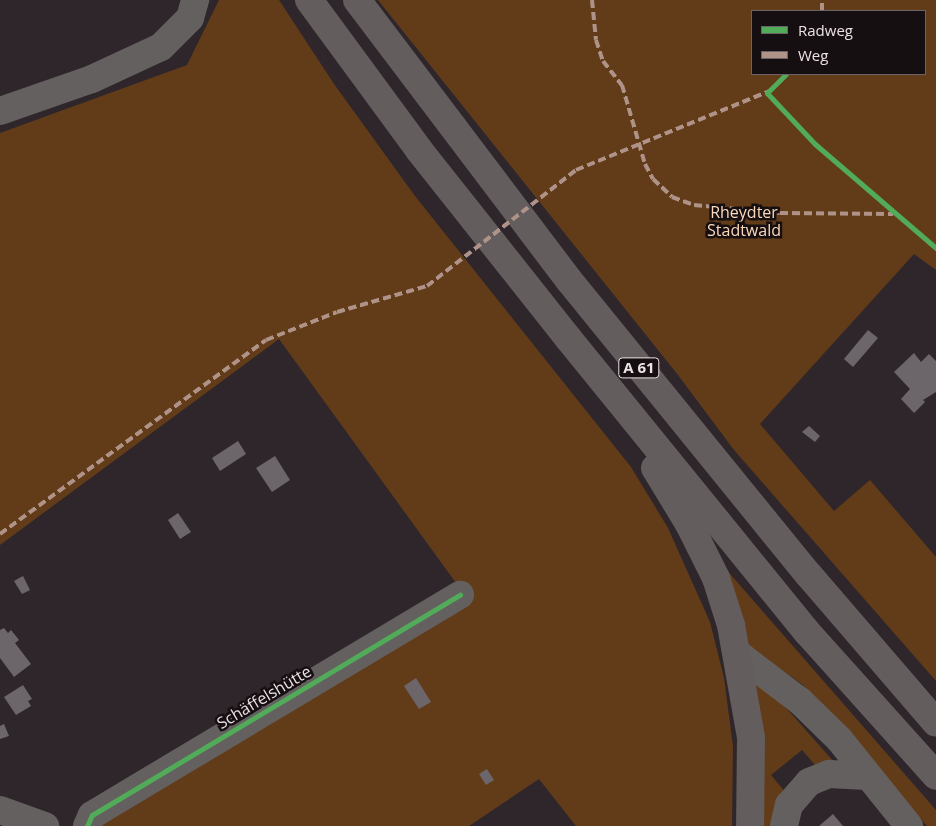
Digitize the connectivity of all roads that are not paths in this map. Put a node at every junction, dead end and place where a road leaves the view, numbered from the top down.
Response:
1 (196, 0) edge
2 (308, 0) edge
3 (357, 0) edge
4 (0, 111) edge
5 (568, 338) junction
6 (460, 595) dead end
7 (738, 654) junction
8 (936, 723) edge
9 (867, 776) junction
10 (936, 776) edge
11 (0, 810) edge
12 (44, 826) edge
13 (87, 826) edge
14 (750, 826) edge
15 (784, 826) edge
16 (909, 826) edge

1 - 4 street
2 - 5 highway, A 61
3 - 8 highway, A 61
5 - 7 highway
5 - 10 highway, A 61
6 - 13 street, Schäffelshütte
7 - 9 street
7 - 14 highway
9 - 15 street
9 - 16 street
11 - 12 street

